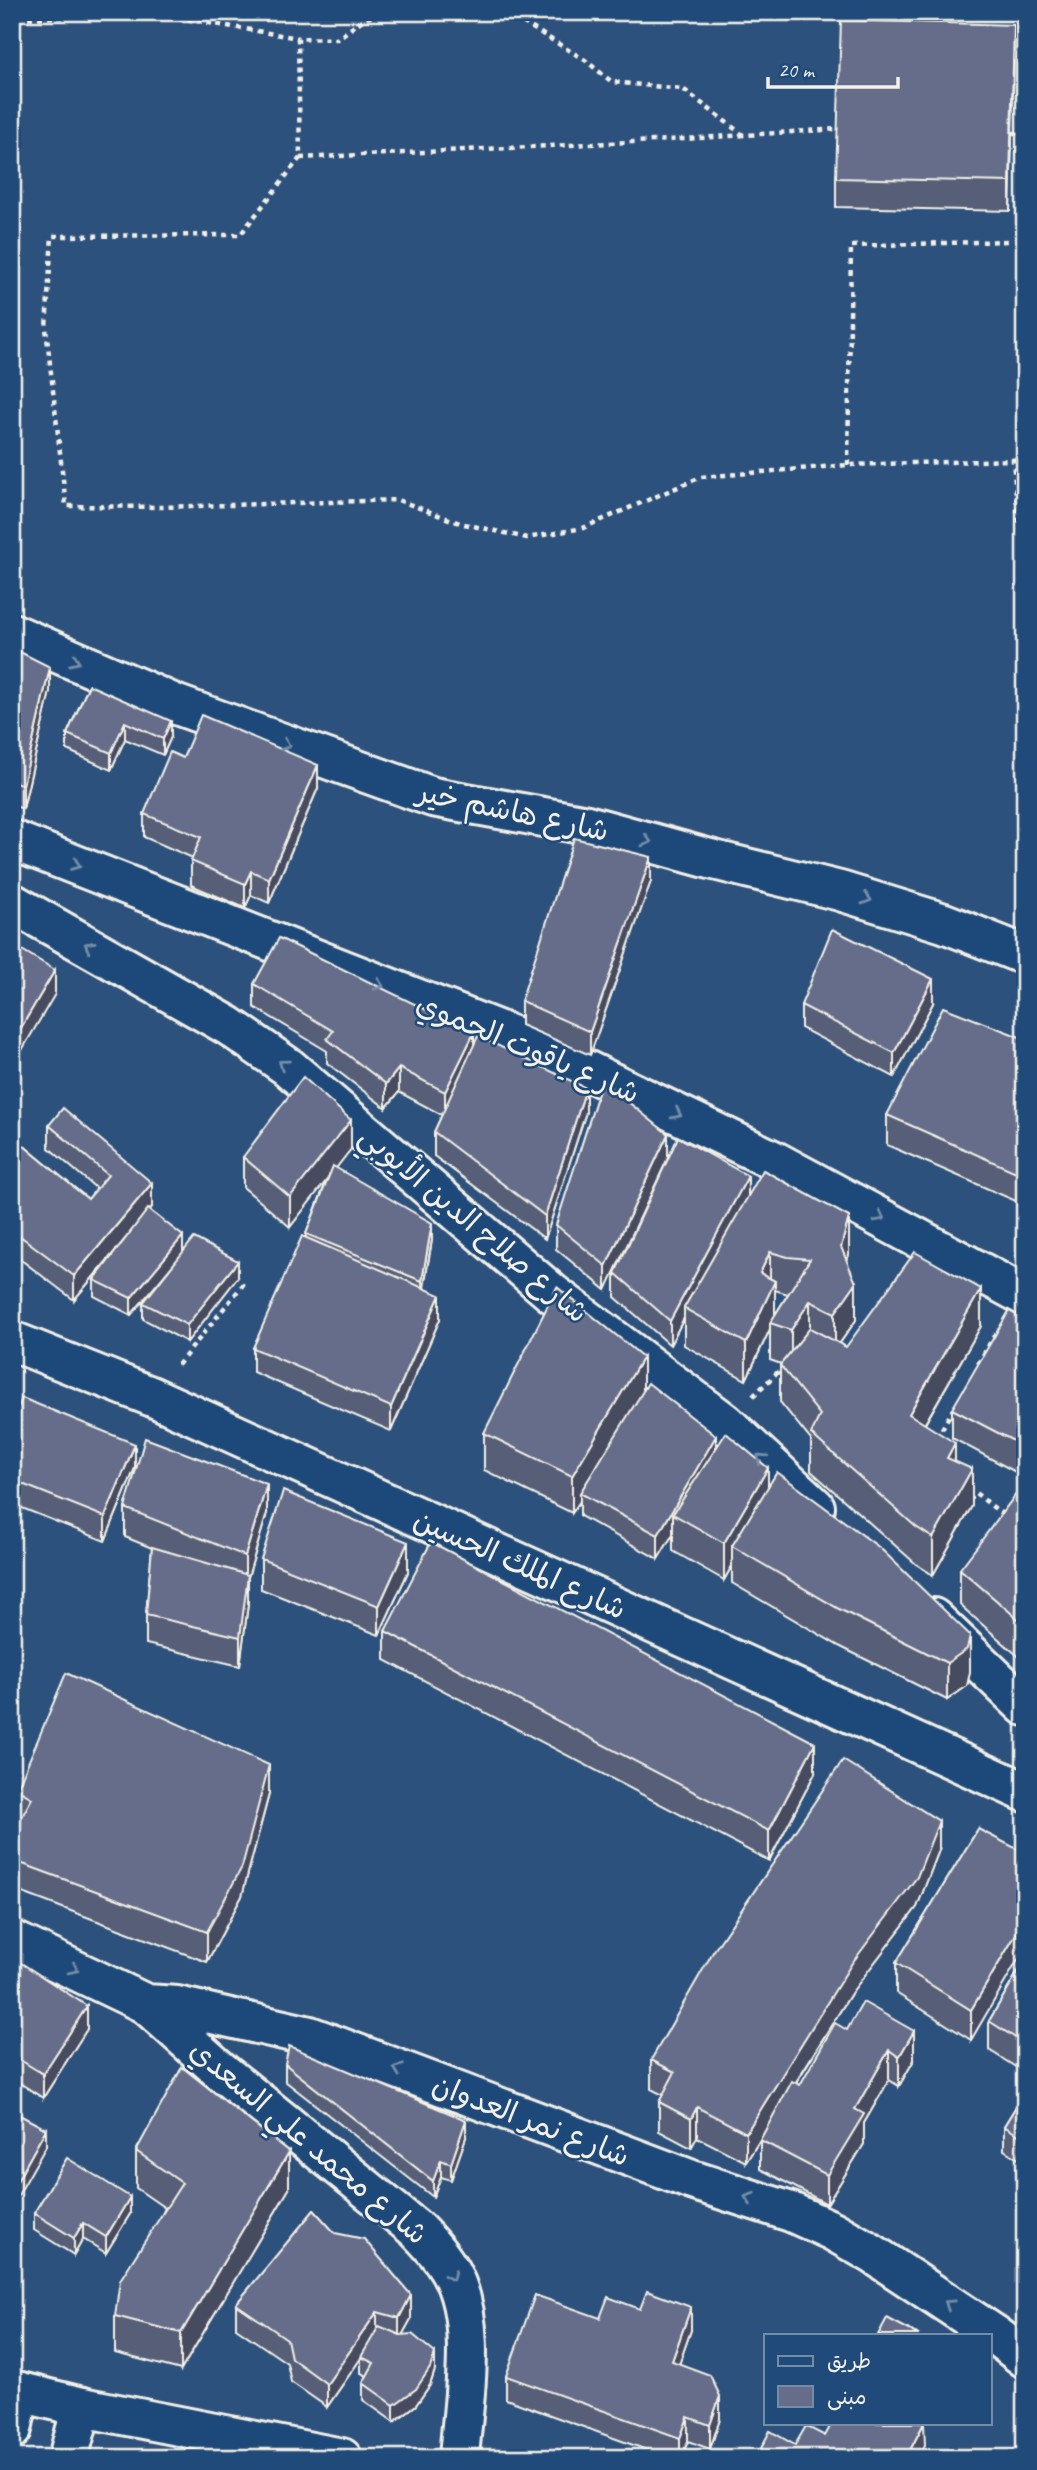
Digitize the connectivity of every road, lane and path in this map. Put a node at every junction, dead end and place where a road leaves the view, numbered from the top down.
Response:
1 (401, 12) edge
2 (506, 12) edge
3 (28, 18) dead end
4 (298, 38) junction
5 (1001, 48) edge
6 (1025, 49) edge
7 (838, 129) edge
8 (1012, 133) edge
9 (1025, 133) edge
10 (743, 136) junction
11 (300, 158) junction
12 (1008, 241) dead end
13 (1025, 457) edge
14 (1013, 460) junction
15 (848, 465) junction
16 (1025, 547) edge
17 (12, 633) edge
18 (12, 840) edge
19 (12, 903) edge
20 (1025, 956) edge
21 (246, 1281) dead end
22 (1021, 1294) edge
23 (12, 1341) edge
24 (791, 1361) edge
25 (973, 1374) edge
26 (153, 1397) junction
27 (953, 1409) edge
28 (724, 1422) junction
29 (934, 1444) edge
30 (959, 1481) edge
31 (994, 1526) edge
32 (842, 1531) edge
33 (909, 1594) edge
34 (1025, 1706) edge
35 (1025, 1792) edge
36 (12, 1940) edge
37 (146, 2004) junction
38 (1025, 2358) edge
39 (16, 2391) edge
40 (82, 2407) junction
41 (12, 2429) edge
42 (68, 2458) edge
43 (342, 2458) edge
44 (459, 2458) edge

1 - 4 path
2 - 10 path
3 - 4 path
4 - 11 path
5 - 6 path
7 - 10 path
8 - 9 path
10 - 11 path
11 - 15 path
12 - 15 path
13 - 14 path
14 - 15 path
14 - 16 path
17 -> 20 street, شارع هاشم خير
18 -> 22 street, شارع ياقوت الحموي
28 -> 19 street, شارع صلاح الدين الأيوبي
21 - 26 path
22 - 25 path
23 - 26 street, شارع الملك الحسين
24 - 28 path
26 - 35 street, شارع الملك الحسين
27 - 29 path
32 -> 28 street, شارع صلاح الدين الأيوبي
30 - 31 path
33 - 34 street
36 -> 37 street, شارع نمر العدوان
38 -> 37 street, شارع نمر العدوان
37 -> 44 street, شارع محمد علي السعدي
39 - 40 street
39 - 41 street
40 - 42 street
40 - 43 street

